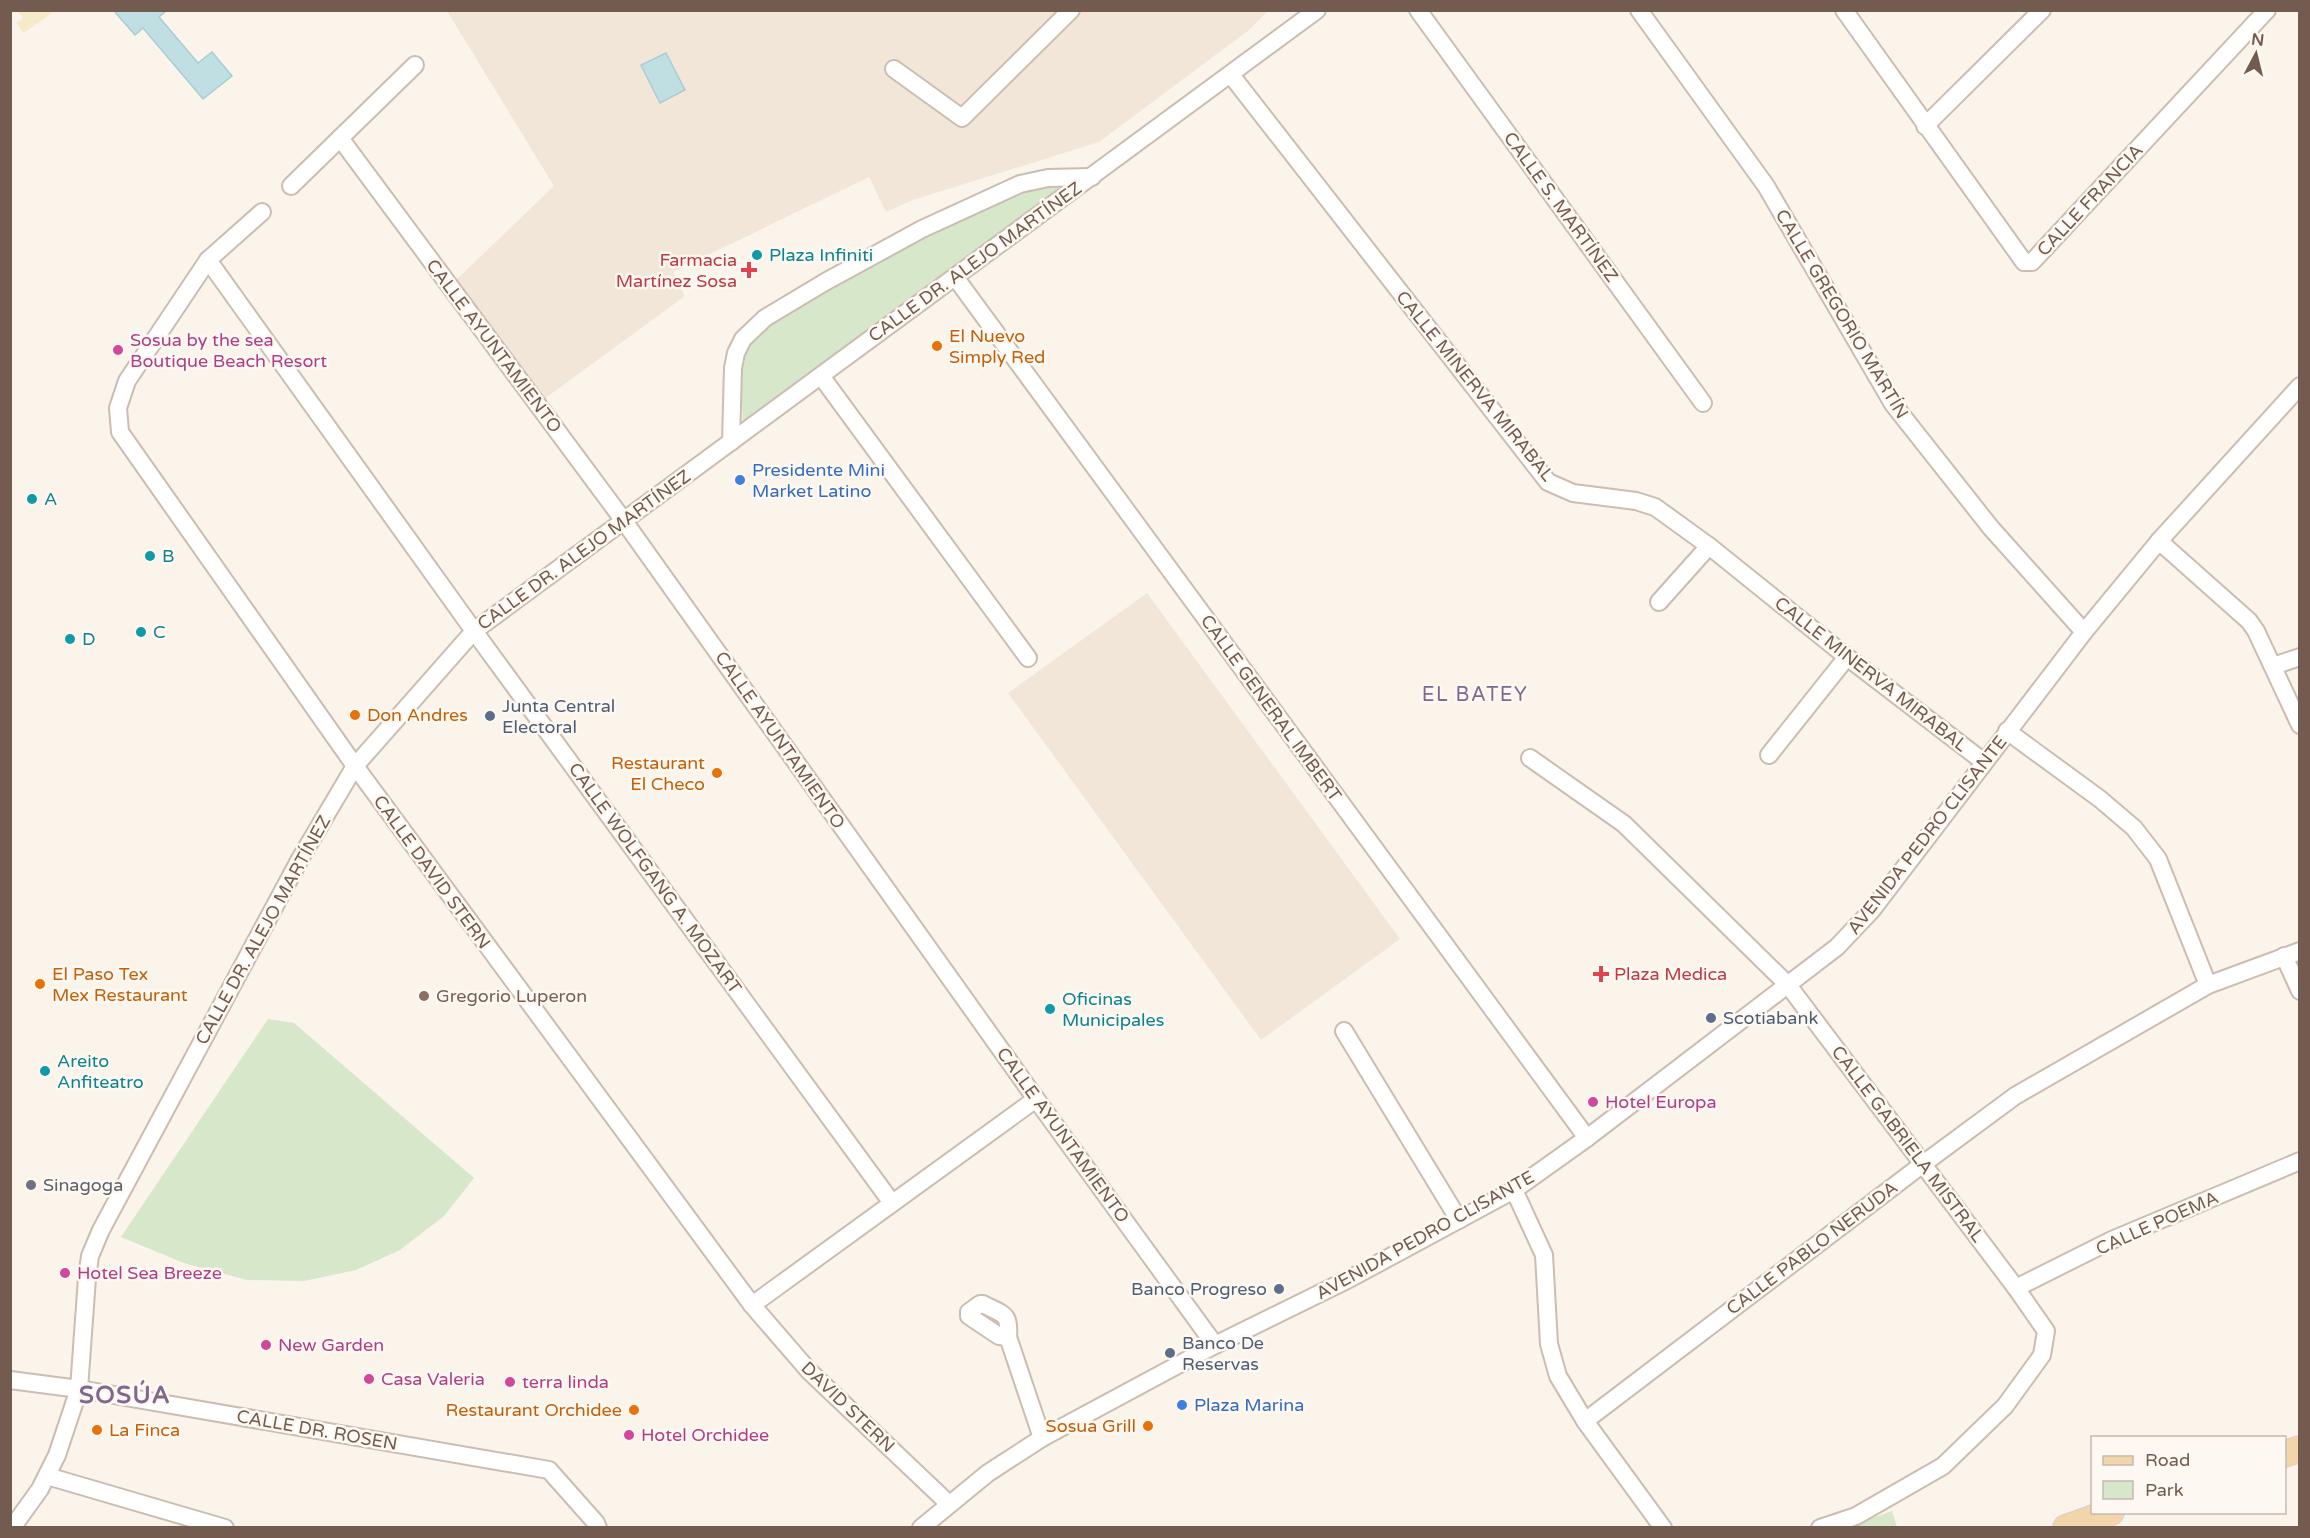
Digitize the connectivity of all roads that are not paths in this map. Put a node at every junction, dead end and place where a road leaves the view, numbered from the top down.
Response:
1 (1071, 10) edge
2 (1317, 10) edge
3 (1418, 10) edge
4 (1639, 10) edge
5 (1844, 10) edge
6 (2042, 10) edge
7 (2267, 10) edge
8 (414, 65) dead end
9 (894, 69) dead end
10 (1231, 75) junction
11 (1926, 126) junction
12 (340, 138) junction
13 (1092, 177) junction
14 (291, 186) dead end
15 (262, 212) dead end
16 (208, 260) junction
17 (955, 278) junction
18 (821, 376) junction
19 (2300, 386) edge
20 (1703, 403) dead end
21 (731, 442) junction
22 (624, 521) junction
23 (2159, 541) junction
24 (1709, 546) junction
25 (1659, 602) dead end
26 (474, 631) junction
27 (2084, 632) junction
28 (1847, 657) junction
29 (2300, 657) edge
30 (1028, 658) dead end
31 (2273, 666) junction
32 (2300, 725) edge
33 (2007, 731) junction
34 (1769, 755) dead end
35 (1530, 758) dead end
36 (1984, 762) junction
37 (355, 766) junction
38 (2292, 953) edge
39 (1788, 985) junction
40 (2208, 985) junction
41 (2300, 991) edge
42 (1344, 1030) dead end
43 (1036, 1099) junction
44 (1587, 1138) junction
45 (2300, 1161) edge
46 (1923, 1164) junction
47 (1514, 1190) junction
48 (892, 1203) junction
49 (1459, 1220) junction
50 (2016, 1288) junction
51 (752, 1305) junction
52 (1008, 1337) dead end
53 (1215, 1345) junction
54 (10, 1380) edge
55 (79, 1389) junction
56 (1585, 1421) junction
57 (1042, 1438) junction
58 (47, 1476) junction
59 (949, 1504) junction
60 (2105, 1514) edge
61 (12, 1527) edge
62 (225, 1527) edge
63 (598, 1527) edge
64 (921, 1527) edge
65 (1663, 1527) edge
66 (1820, 1527) edge
67 (2066, 1527) edge

1 - 9 street
2 - 10 street, CALLE DR. ALEJO MARTÍNEZ
3 - 20 street, CALLE S. MARTÍNEZ
4 - 27 street, CALLE GREGORIO MARTÍN
5 - 11 street, CALLE FRANCIA
6 - 11 street
7 - 11 street, CALLE FRANCIA
8 - 12 street
10 - 13 street, CALLE DR. ALEJO MARTÍNEZ
10 - 24 street, CALLE MINERVA MIRABAL
12 - 14 street
12 - 22 street, CALLE AYUNTAMIENTO
13 - 17 street, CALLE DR. ALEJO MARTÍNEZ
13 - 21 street
15 - 16 street
16 - 26 street, CALLE WOLFGANG A. MOZART
16 - 37 street, CALLE DAVID STERN
17 - 18 street, CALLE DR. ALEJO MARTÍNEZ
17 - 44 street, CALLE GENERAL IMBERT
18 - 21 street, CALLE DR. ALEJO MARTÍNEZ
18 - 30 street
19 - 23 street, AVENIDA PEDRO CLISANTE
21 - 22 street, CALLE DR. ALEJO MARTÍNEZ
22 - 26 street, CALLE DR. ALEJO MARTÍNEZ
22 - 43 street, CALLE AYUNTAMIENTO
23 - 27 street, AVENIDA PEDRO CLISANTE
23 - 31 street
24 - 25 street
24 - 28 street, CALLE MINERVA MIRABAL
26 - 37 street, CALLE DR. ALEJO MARTÍNEZ
26 - 48 street, CALLE WOLFGANG A. MOZART
27 - 33 street, AVENIDA PEDRO CLISANTE
28 - 34 street
28 - 36 street, CALLE MINERVA MIRABAL
29 - 31 street
31 - 32 street
33 - 36 street, AVENIDA PEDRO CLISANTE
33 - 40 street
35 - 39 street, CALLE GABRIELA MISTRAL
36 - 39 street, AVENIDA PEDRO CLISANTE
37 - 51 street, CALLE DAVID STERN
37 - 55 street, CALLE DR. ALEJO MARTÍNEZ
38 - 40 street, CALLE PABLO NERUDA
38 - 41 street
39 - 44 street, AVENIDA PEDRO CLISANTE
39 - 46 street, CALLE GABRIELA MISTRAL
40 - 46 street, CALLE PABLO NERUDA
42 - 49 street
43 - 48 street
43 - 53 street, CALLE AYUNTAMIENTO
44 - 47 street, AVENIDA PEDRO CLISANTE
45 - 50 street, CALLE POEMA
46 - 50 street, CALLE GABRIELA MISTRAL
46 - 56 street, CALLE PABLO NERUDA
47 - 49 street, AVENIDA PEDRO CLISANTE
47 - 56 street
48 - 51 street
49 - 53 street, AVENIDA PEDRO CLISANTE
50 - 66 street, CALLE GABRIELA MISTRAL
51 - 59 street, DAVID STERN
52 - 57 street
53 - 57 street, AVENIDA PEDRO CLISANTE
54 - 55 street, CALLE DR. ROSEN
55 - 58 street, CALLE DR. ALEJO MARTÍNEZ
55 - 63 street, CALLE DR. ROSEN
56 - 65 street
57 - 59 street, AVENIDA PEDRO CLISANTE
58 - 61 street, CALLE DR. ALEJO MARTÍNEZ
58 - 62 street
59 - 64 street, AVENIDA PEDRO CLISANTE
60 - 67 main road

